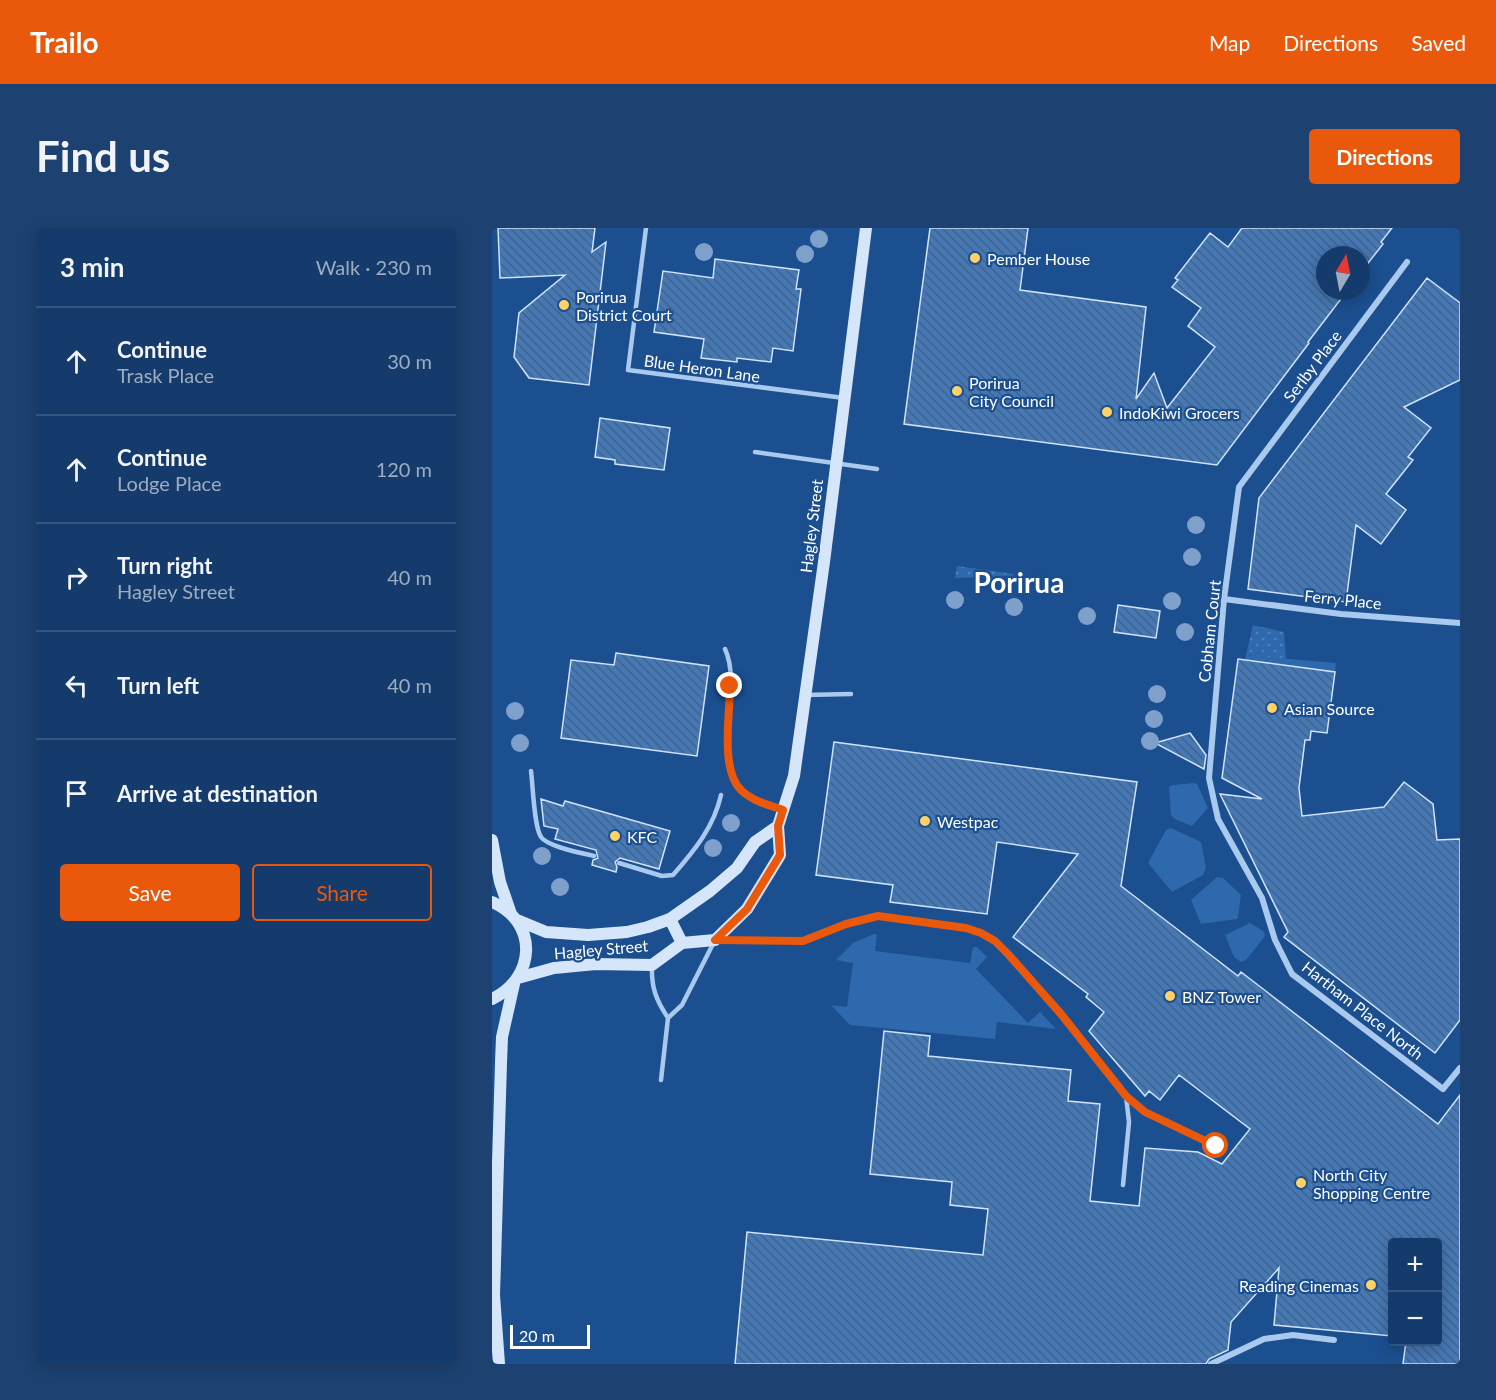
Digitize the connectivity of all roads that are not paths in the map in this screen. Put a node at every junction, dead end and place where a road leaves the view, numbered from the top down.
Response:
1 (646, 228) edge
2 (866, 228) edge
3 (1407, 262) dead end
4 (844, 398) junction
5 (755, 452) dead end
6 (835, 464) junction
7 (877, 469) dead end
8 (1239, 487) joint
9 (1224, 599) junction
10 (1460, 623) edge
11 (725, 649) dead end
12 (850, 693) dead end
13 (805, 695) junction
14 (531, 771) dead end
15 (1209, 778) joint
16 (721, 795) dead end
17 (783, 810) junction
18 (778, 826) junction
19 (492, 840) edge
20 (594, 856) dead end
21 (619, 863) dead end
22 (492, 902) edge
23 (514, 917) junction
24 (670, 919) junction
25 (715, 940) junction
26 (682, 943) junction
27 (652, 964) junction
28 (516, 981) junction
29 (492, 999) edge
30 (668, 1018) junction
31 (1460, 1068) edge
32 (661, 1080) dead end
33 (1126, 1096) junction
34 (1216, 1146) dead end
35 (1124, 1185) dead end
36 (1334, 1340) dead end
37 (499, 1364) edge
38 (1211, 1364) edge

1 - 4 lane, Blue Heron Lane
2 - 4 street, Hagley Street
3 - 8 street, Serlby Place
4 - 6 street, Hagley Street
5 - 6 lane
6 - 7 lane
6 - 13 street, Hagley Street
8 - 9 street, Cobham Court
9 - 10 street, Ferry Place
9 - 15 street, Cobham Court
11 - 17 lane
12 - 13 lane
13 - 17 street, Hagley Street
14 - 20 lane
15 - 31 street, Hartham Place North
16 - 21 lane
17 - 18 street, Hagley Street
18 - 24 street, Hagley Street
18 - 25 street, Hagley Street
19 - 23 street
22 - 23 street, Hagley Street
23 - 24 street, Hagley Street
23 - 28 street
24 - 26 street
25 - 26 street, Hagley Street
25 - 30 lane
25 - 33 lane
26 - 27 street, Hagley Street
27 - 28 street, Hagley Street
27 - 30 lane
28 - 29 street, Hagley Street
28 - 37 street
30 - 32 lane
33 - 34 lane
33 - 35 lane
36 - 38 street

